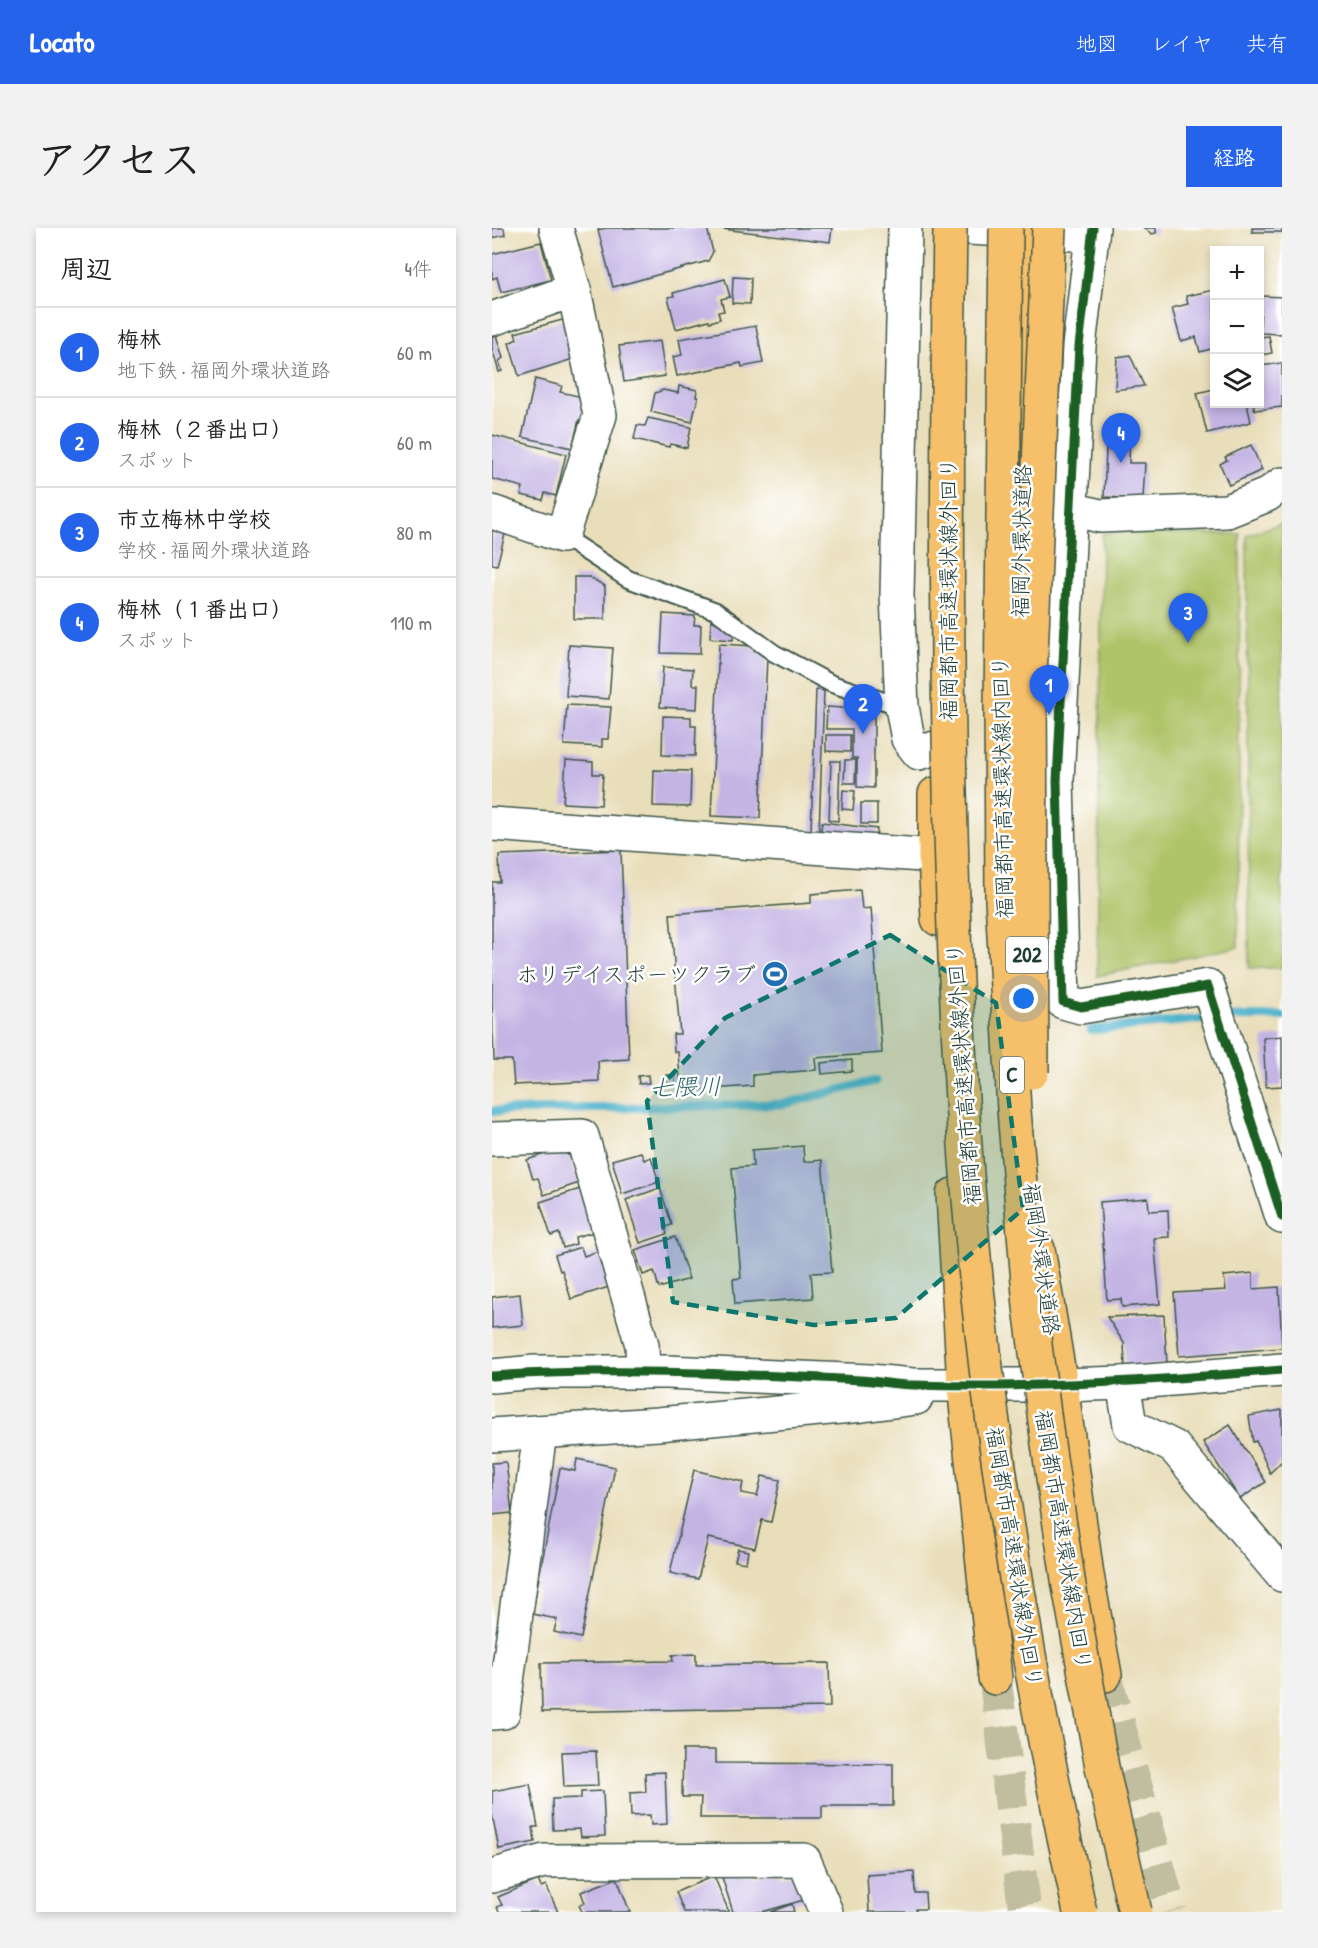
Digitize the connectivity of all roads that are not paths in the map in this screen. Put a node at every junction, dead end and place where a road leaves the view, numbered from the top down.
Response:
1 (556, 228) edge
2 (905, 228) edge
3 (941, 228) edge
4 (950, 228) edge
5 (969, 228) edge
6 (1028, 229) edge
7 (1092, 232) edge
8 (574, 290) junction
9 (492, 319) edge
10 (1282, 484) edge
11 (1071, 509) junction
12 (492, 512) edge
13 (562, 536) junction
14 (902, 706) junction
15 (935, 748) junction
16 (492, 824) edge
17 (935, 856) junction
18 (492, 1139) edge
19 (1282, 1217) edge
20 (1030, 1307) junction
21 (1282, 1370) edge
22 (642, 1372) junction
23 (492, 1376) edge
24 (1123, 1383) junction
25 (964, 1385) junction
26 (1061, 1385) junction
27 (540, 1432) junction
28 (492, 1435) edge
29 (1282, 1575) edge
30 (1105, 1675) tunnel mouth
31 (995, 1678) tunnel mouth
32 (492, 1713) edge
33 (492, 1876) edge
34 (826, 1912) edge
35 (1080, 1912) edge
36 (1135, 1912) edge

1 - 8 street
2 - 14 street
3 - 15 highway
4 - 35 highway, 福岡都市高速環状線外回り, bridge
5 - 6 street
6 - 7 street
6 - 20 highway, bridge
6 - 20 highway, 福岡都市高速環状線内回り / C, bridge
6 - 26 highway, 福岡外環状道路 / 202
7 - 11 street
8 - 9 street
8 - 13 street
10 - 11 street
11 - 19 street
12 - 13 street
13 - 14 lane
14 - 15 street
15 - 17 highway
16 - 17 street
17 - 25 highway
18 - 22 street
20 - 36 highway, 福岡都市高速環状線内回り / C, bridge
21 - 24 street
22 - 23 street
22 - 25 street
24 - 26 street
24 - 29 street
25 - 26 street
25 - 27 street
25 - 31 highway
26 - 30 highway, 福岡外環状道路 / 202
27 - 28 street
27 - 32 street
33 - 34 street

